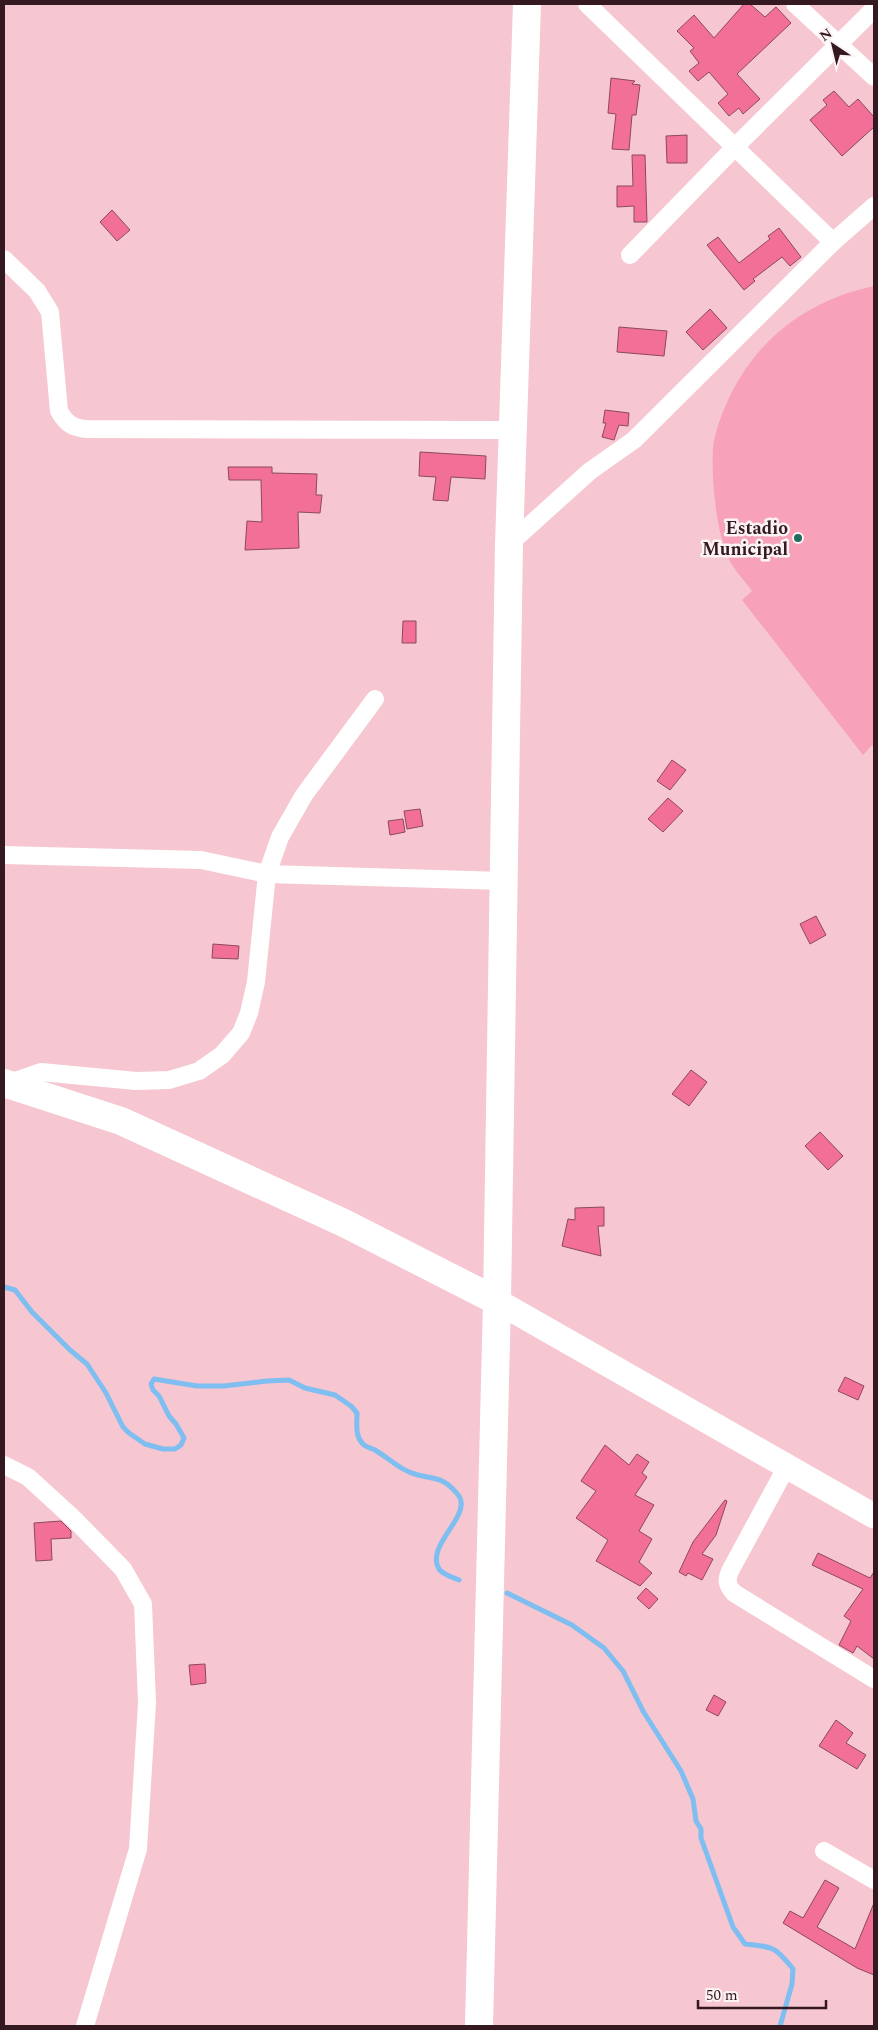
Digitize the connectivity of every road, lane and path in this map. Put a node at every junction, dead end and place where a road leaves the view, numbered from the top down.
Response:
1 (527, 4) edge
2 (587, 4) edge
3 (795, 4) edge
4 (874, 10) edge
5 (839, 44) junction
6 (874, 77) edge
7 (736, 146) junction
8 (874, 206) edge
9 (833, 242) junction
10 (630, 255) dead end
11 (4, 259) edge
12 (512, 430) junction
13 (509, 544) junction
14 (375, 699) dead end
15 (4, 855) edge
16 (267, 874) junction
17 (504, 881) junction
18 (5, 1084) edge
19 (497, 1302) junction
20 (4, 1465) edge
21 (787, 1466) junction
22 (874, 1516) edge
23 (874, 1679) edge
24 (824, 1851) dead end
25 (874, 1880) edge
26 (85, 2026) edge
27 (479, 2026) edge

1 - 12 main road
2 - 7 street
3 - 5 street
4 - 5 street
5 - 6 street
5 - 7 street
7 - 9 street
7 - 10 street
8 - 9 street
9 - 13 street
11 - 12 street
12 - 13 main road
13 - 17 main road
14 - 16 street
15 - 16 street
16 - 17 street
16 - 18 street
17 - 19 main road
18 - 19 main road
19 - 21 main road
19 - 27 main road
20 - 26 street
21 - 22 main road
21 - 23 street
24 - 25 street

